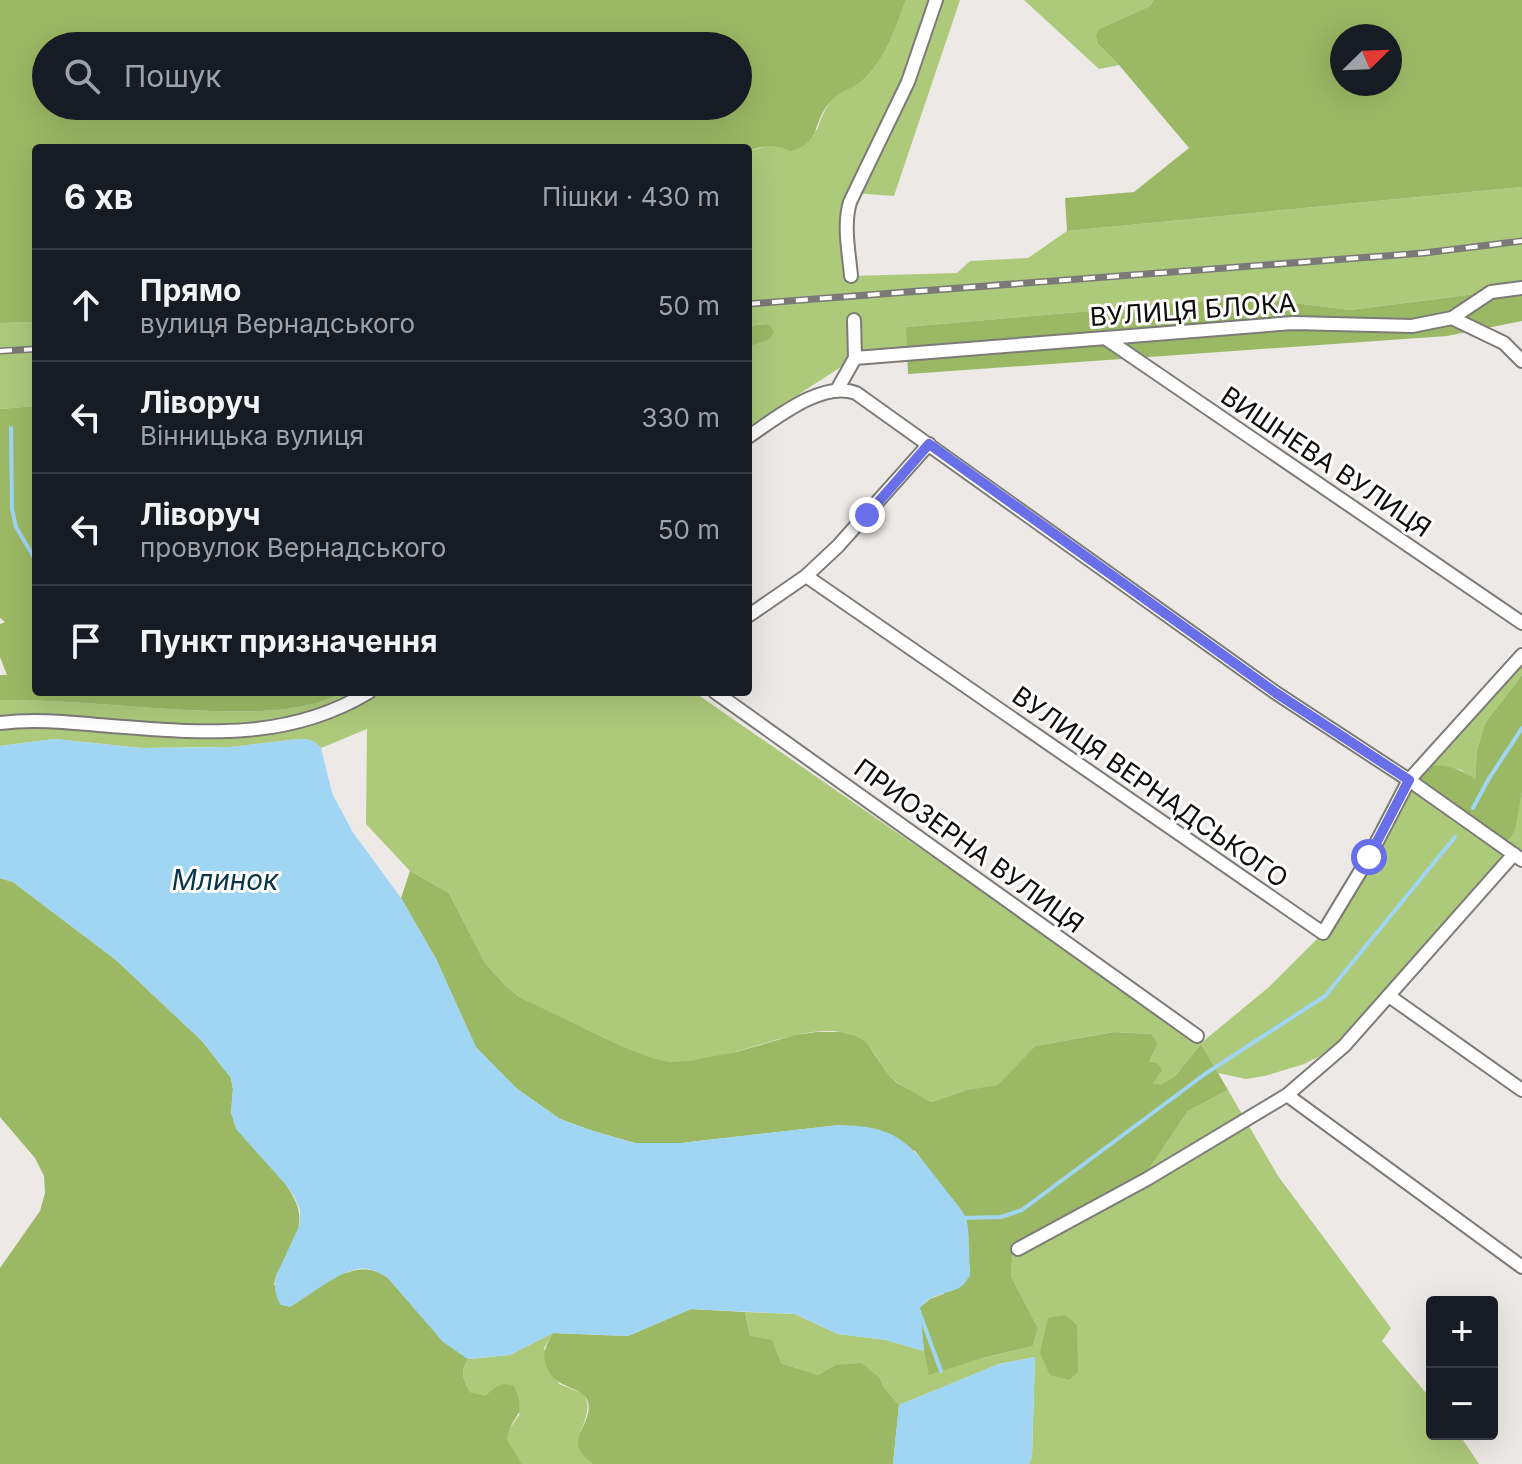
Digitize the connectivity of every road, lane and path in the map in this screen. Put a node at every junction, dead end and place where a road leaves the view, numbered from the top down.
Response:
1 (936, 0) edge
2 (851, 276) dead end
3 (1522, 288) edge
4 (1452, 318) junction
5 (854, 320) dead end
6 (1105, 338) junction
7 (855, 358) junction
8 (1522, 361) edge
9 (837, 390) junction
10 (752, 434) edge
11 (929, 444) junction
12 (806, 576) junction
13 (752, 613) edge
14 (1522, 623) edge
15 (1522, 655) edge
16 (361, 696) edge
17 (721, 696) edge
18 (0, 723) edge
19 (1409, 780) junction
20 (1518, 857) edge
21 (1389, 996) junction
22 (1197, 1036) dead end
23 (1522, 1090) edge
24 (1287, 1095) junction
25 (1018, 1249) dead end
26 (1522, 1267) edge

1 - 2 street
3 - 4 street
4 - 6 street, ВУЛИЦЯ БЛОКА
4 - 8 street
5 - 7 street
6 - 7 street, ВУЛИЦЯ БЛОКА
6 - 14 street, ВИШНЕВА ВУЛИЦЯ
7 - 9 street
9 - 10 street
9 - 11 street
11 - 12 street
11 - 19 street
12 - 13 street
12 - 19 street, ВУЛИЦЯ ВЕРНАДСЬКОГО
15 - 19 street
16 - 18 street
17 - 22 street, ПРИОЗЕРНА ВУЛИЦЯ
19 - 20 street
20 - 21 street
21 - 23 street
21 - 24 street
24 - 25 street
24 - 26 street

